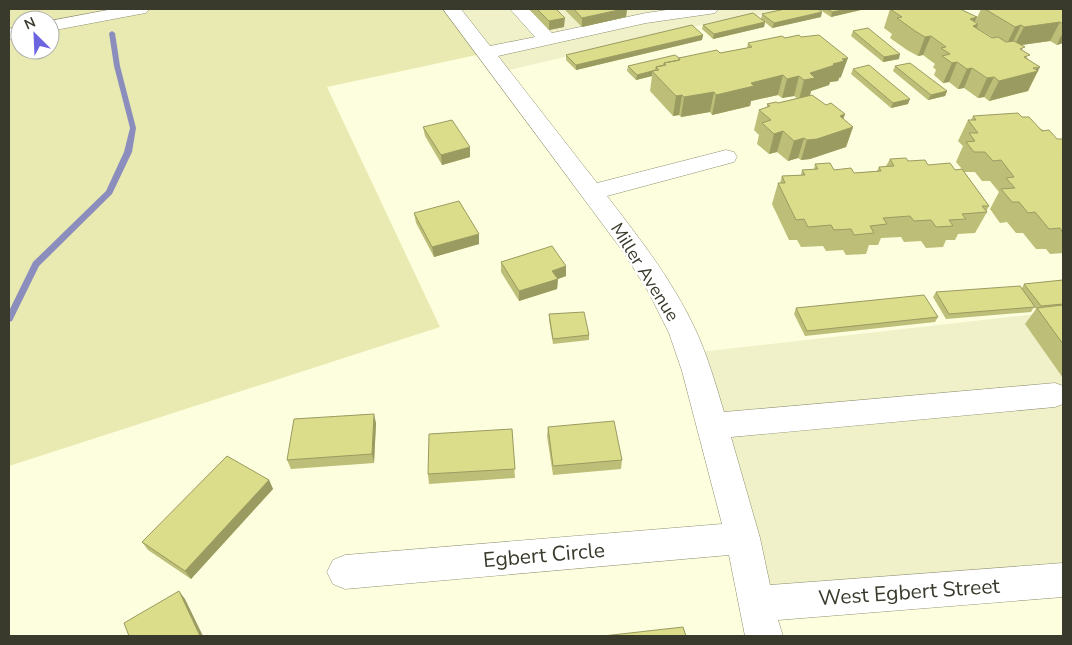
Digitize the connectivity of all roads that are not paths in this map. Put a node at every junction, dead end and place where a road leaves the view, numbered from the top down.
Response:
1 (140, 9) edge
2 (452, 9) edge
3 (519, 9) edge
4 (695, 9) edge
5 (709, 9) edge
6 (641, 13) edge
7 (672, 15) junction
8 (60, 24) edge
9 (548, 40) junction
10 (486, 53) junction
11 (726, 158) dead end
12 (592, 192) junction
13 (1055, 395) dead end
14 (712, 426) junction
15 (743, 538) junction
16 (346, 572) dead end
17 (1063, 580) edge
18 (760, 620) edge

1 - 8 street
2 - 10 street, Miller Avenue
3 - 9 street
4 - 7 street
5 - 7 street
6 - 7 street
6 - 9 street
9 - 10 street
10 - 12 street, Miller Avenue
11 - 12 street
12 - 14 street, Miller Avenue
13 - 14 street
14 - 15 street, Miller Avenue
15 - 16 street, Egbert Circle
15 - 18 street, Miller Avenue
17 - 18 street, West Egbert Street

